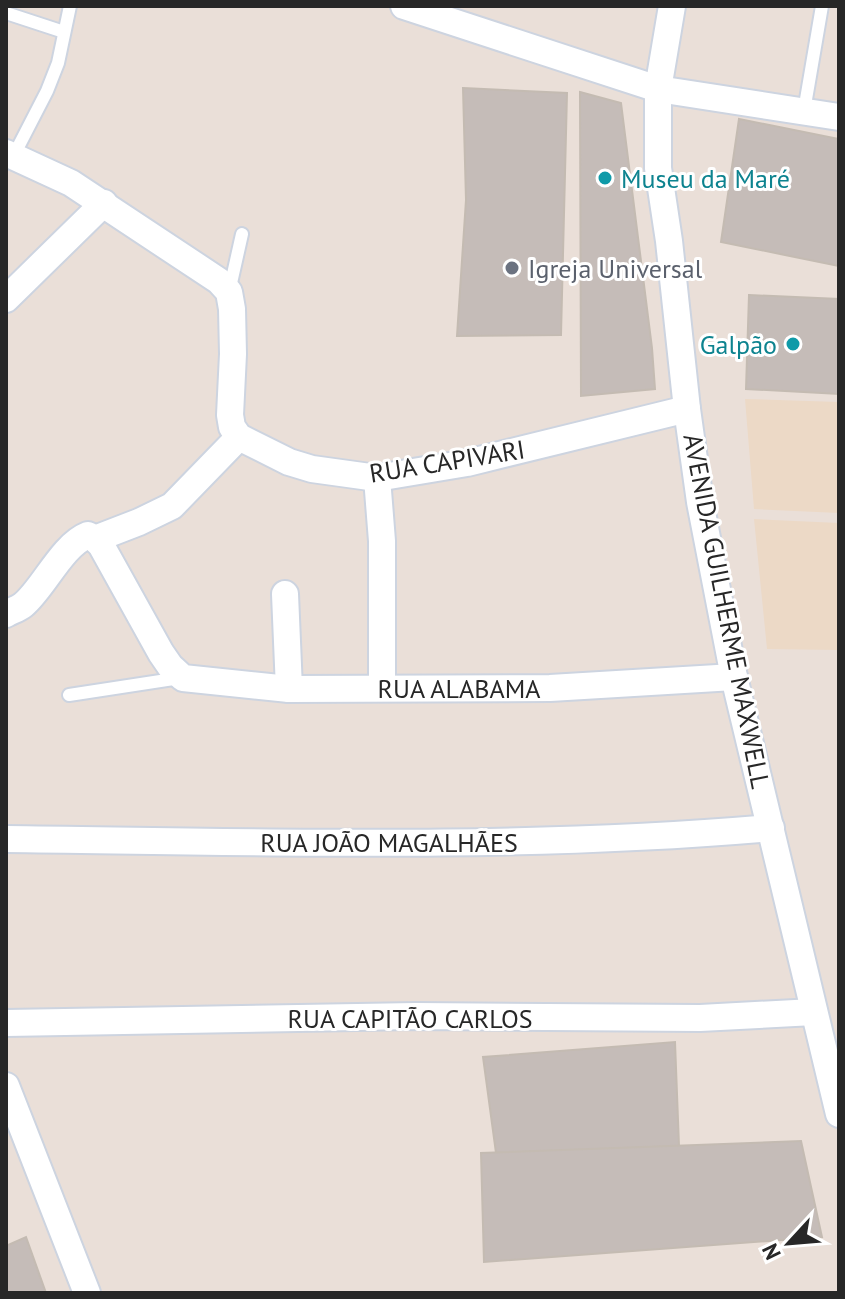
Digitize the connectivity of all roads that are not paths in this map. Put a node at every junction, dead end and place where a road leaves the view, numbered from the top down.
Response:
1 (70, 6) edge
2 (404, 6) edge
3 (672, 6) edge
4 (822, 6) edge
5 (6, 13) edge
6 (64, 32) junction
7 (658, 89) junction
8 (804, 111) junction
9 (839, 117) edge
10 (9, 155) edge
11 (104, 203) junction
12 (242, 234) dead end
13 (229, 292) junction
14 (6, 299) edge
15 (687, 409) junction
16 (239, 437) junction
17 (377, 478) junction
18 (95, 539) junction
19 (285, 594) dead end
20 (6, 614) edge
21 (734, 677) junction
22 (183, 678) junction
23 (382, 688) junction
24 (289, 689) junction
25 (69, 695) dead end
26 (771, 828) junction
27 (6, 839) edge
28 (814, 1012) junction
29 (6, 1023) edge
30 (6, 1086) edge
31 (839, 1114) edge
32 (87, 1293) edge

1 - 6 lane
2 - 7 street
3 - 7 street, AVENIDA GUILHERME MAXWELL
4 - 8 lane
5 - 6 lane
6 - 10 lane
7 - 8 street
7 - 15 street, AVENIDA GUILHERME MAXWELL
8 - 9 street
10 - 11 street
11 - 13 street
11 - 14 street
12 - 13 lane
13 - 16 street
15 - 17 street, RUA CAPIVARI
15 - 21 street, AVENIDA GUILHERME MAXWELL
16 - 17 street, RUA CAPIVARI
16 - 18 street
17 - 23 street
18 - 20 street
18 - 22 street
19 - 24 street
21 - 23 street, RUA ALABAMA
21 - 26 street, AVENIDA GUILHERME MAXWELL
22 - 24 street, RUA ALABAMA
22 - 25 lane
23 - 24 street, RUA ALABAMA
26 - 27 street, RUA JOÃO MAGALHÃES
26 - 28 street, AVENIDA GUILHERME MAXWELL
28 - 29 street, RUA CAPITÃO CARLOS
28 - 31 street, AVENIDA GUILHERME MAXWELL
30 - 32 street

